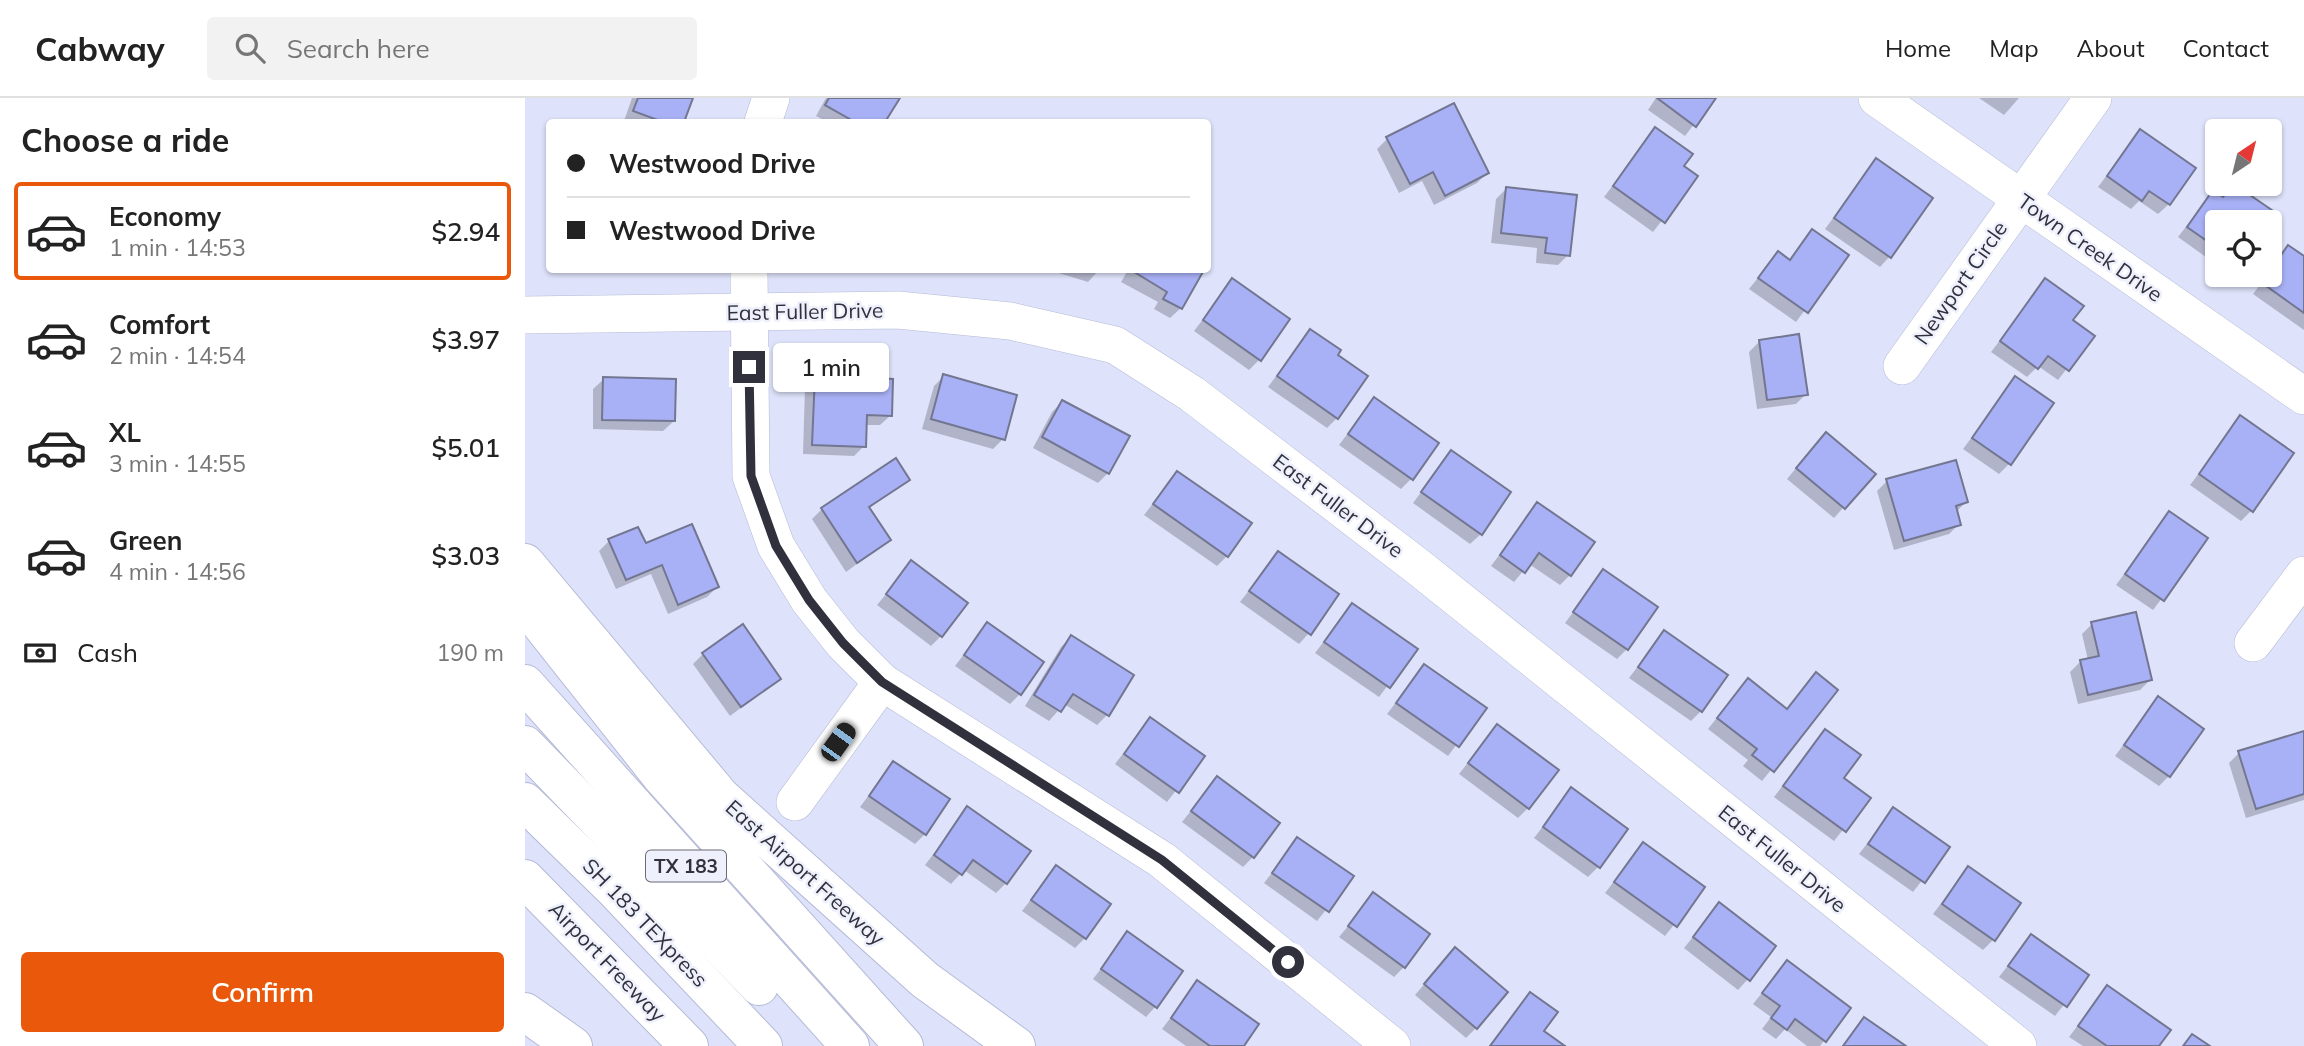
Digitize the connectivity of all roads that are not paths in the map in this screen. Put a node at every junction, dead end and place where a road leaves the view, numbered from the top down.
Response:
1 (771, 98) edge
2 (1877, 98) edge
3 (2093, 98) edge
4 (763, 119) edge
5 (2021, 199) junction
6 (749, 273) edge
7 (748, 312) junction
8 (525, 315) edge
9 (1902, 366) dead end
10 (2304, 396) edge
11 (525, 563) edge
12 (2304, 575) edge
13 (525, 604) edge
14 (2253, 643) dead end
15 (882, 682) junction
16 (525, 684) edge
17 (525, 745) edge
18 (525, 802) edge
19 (795, 802) dead end
20 (525, 879) edge
21 (525, 1012) edge
22 (573, 1046) edge
23 (689, 1046) edge
24 (763, 1046) edge
25 (815, 1046) edge
26 (849, 1046) edge
27 (904, 1046) edge
28 (1016, 1046) edge
29 (1392, 1046) edge
30 (2018, 1046) edge

1 - 4 street
2 - 5 street, Town Creek Drive
3 - 5 street, Newport Circle
5 - 9 street, Newport Circle
5 - 10 street, Town Creek Drive
6 - 7 street
7 - 8 street, East Fuller Drive
7 - 15 street
7 - 30 street, East Fuller Drive
11 - 28 main road, East Airport Freeway
12 - 14 street
13 - 27 main road
15 - 19 street
15 - 29 street
16 - 26 main road, TX 183
17 - 25 main road, SH 183 TEXpress
18 - 24 main road, SH 183 TEXpress
20 - 23 main road, Airport Freeway
21 - 22 main road

